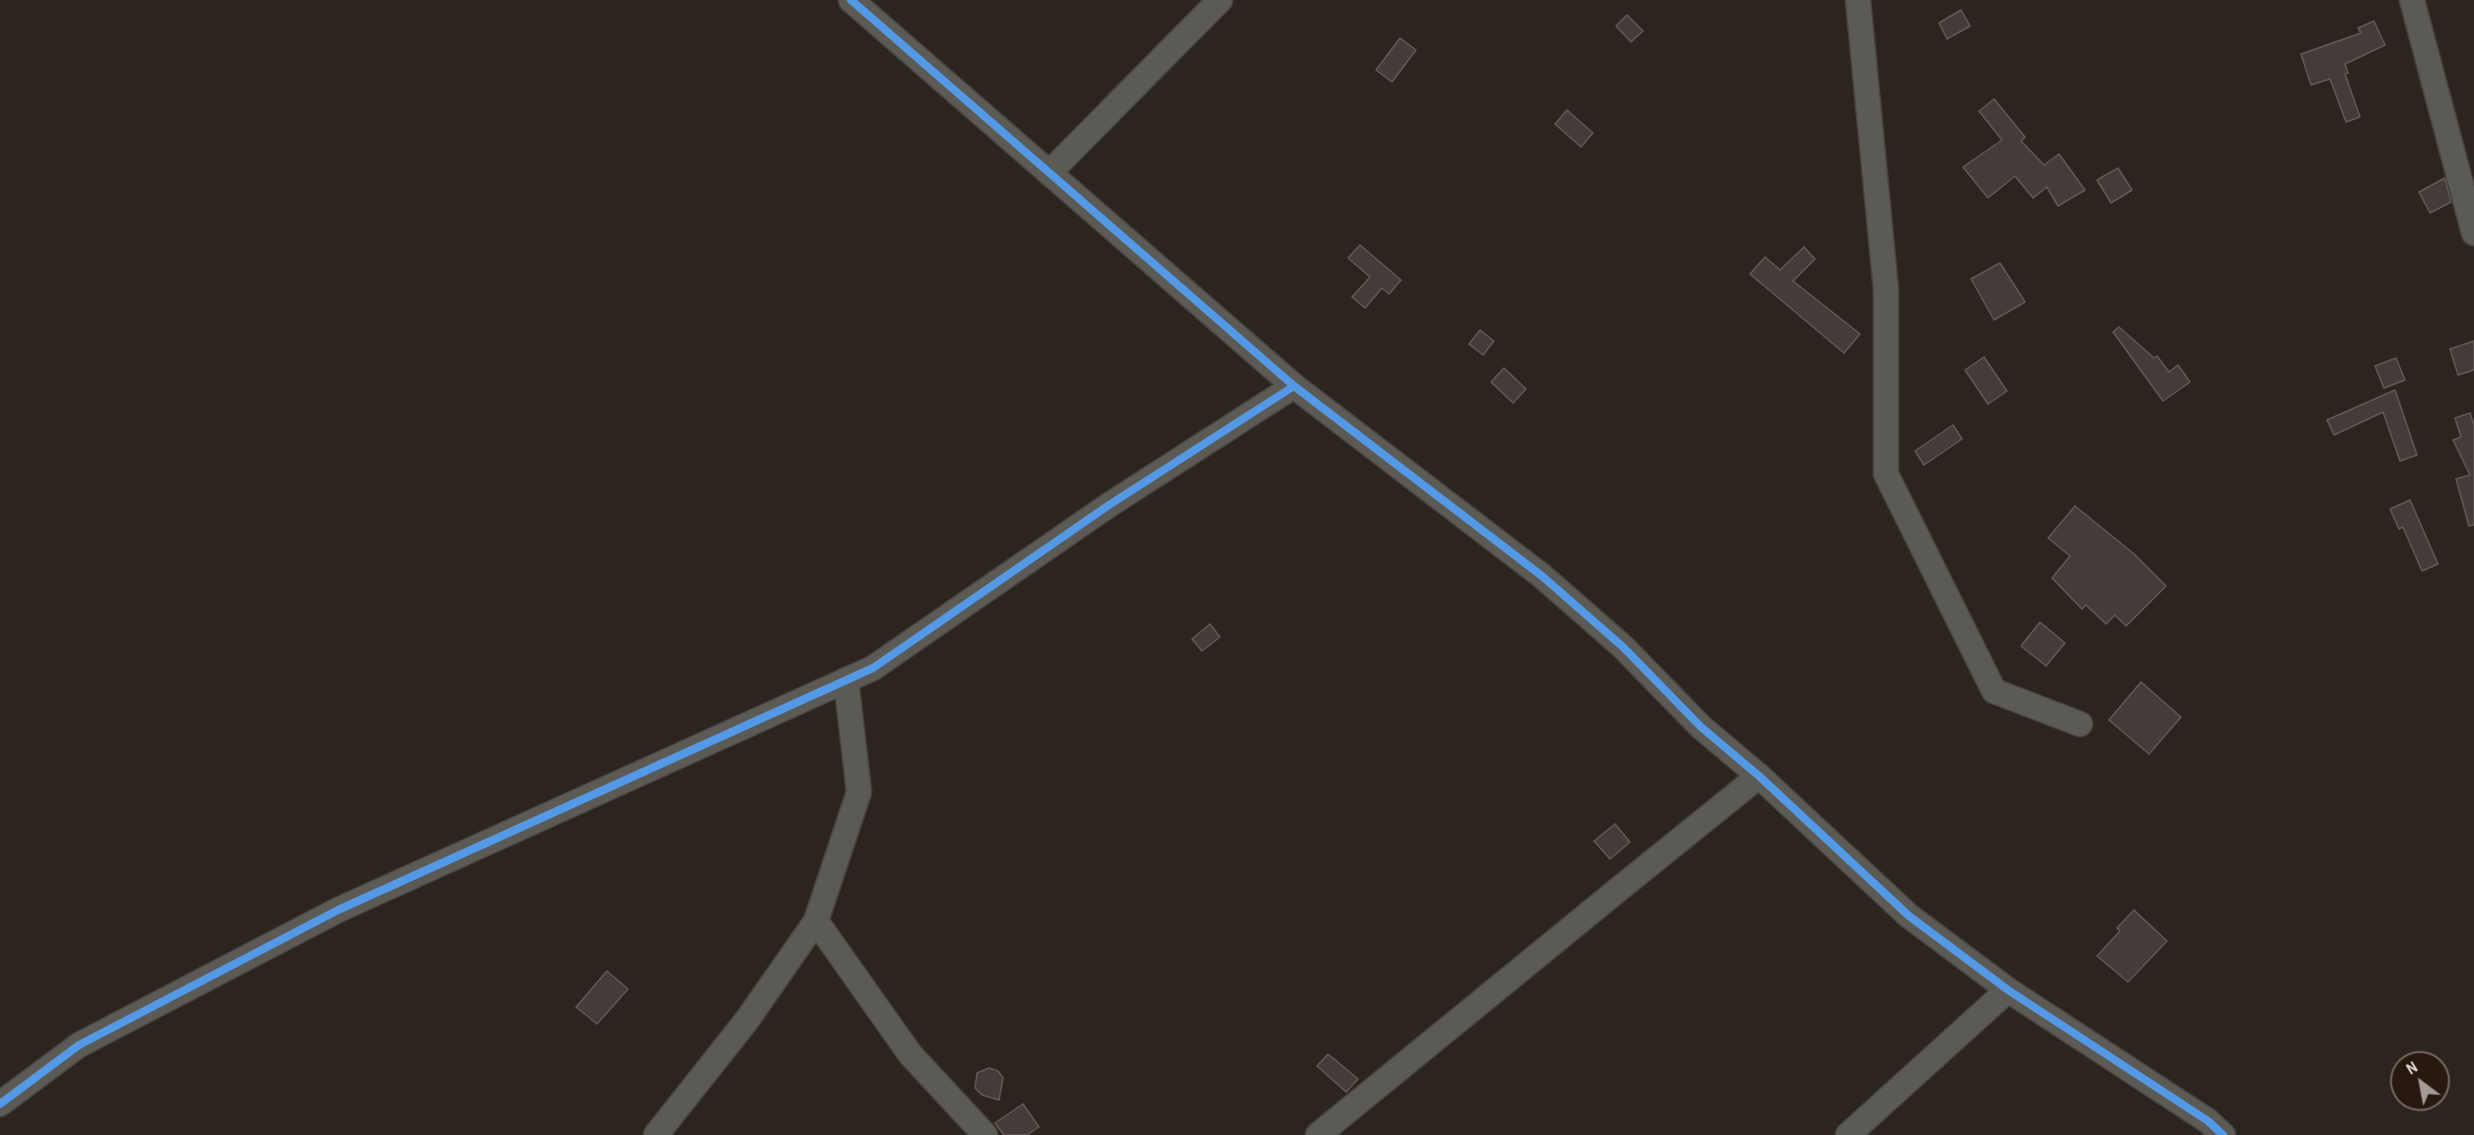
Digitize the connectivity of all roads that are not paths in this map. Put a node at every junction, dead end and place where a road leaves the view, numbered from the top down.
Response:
1 (851, 0) edge
2 (1220, 0) edge
3 (1858, 0) edge
4 (2412, 0) edge
5 (1049, 173) junction
6 (2474, 233) edge
7 (1294, 386) junction
8 (846, 680) junction
9 (2080, 724) dead end
10 (1759, 776) junction
11 (816, 921) junction
12 (2008, 990) junction
13 (0, 1104) edge
14 (656, 1135) edge
15 (985, 1135) edge
16 (1318, 1135) edge
17 (1848, 1135) edge
18 (2223, 1135) edge

1 - 5 street
2 - 5 street
3 - 9 street
4 - 6 street
5 - 7 street
7 - 8 street
7 - 10 street
8 - 11 street
8 - 13 street
10 - 12 street
10 - 16 street
11 - 14 street
11 - 15 street
12 - 17 street
12 - 18 street

